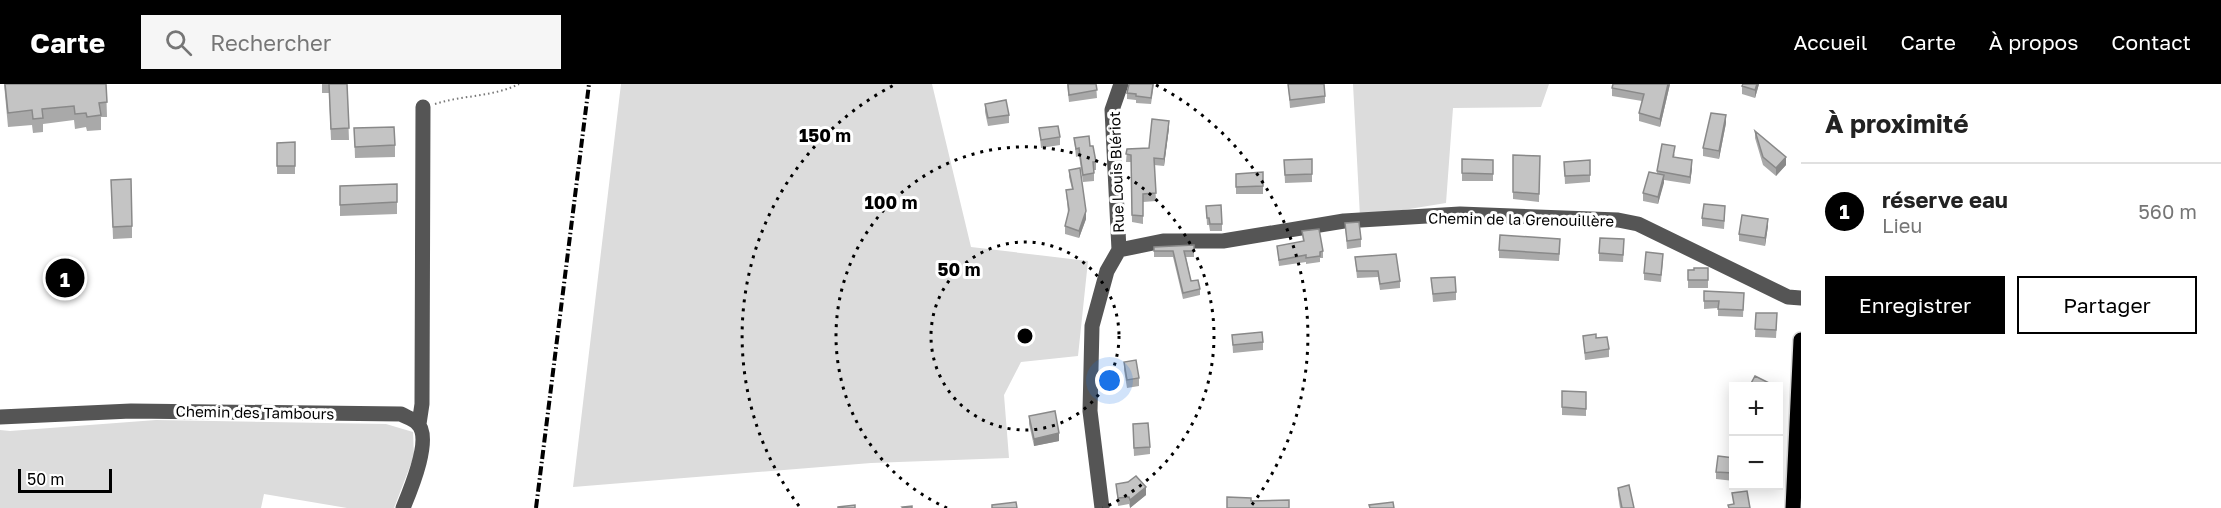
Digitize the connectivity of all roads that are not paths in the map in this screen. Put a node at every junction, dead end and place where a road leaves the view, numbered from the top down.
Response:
1 (1121, 84) edge
2 (423, 107) road end
3 (1119, 250) junction
4 (1801, 298) edge
5 (1801, 340) edge
6 (0, 417) edge
7 (418, 424) junction
8 (403, 508) edge
9 (1102, 508) edge
10 (1793, 508) edge

1 - 3 street, Rue Louis Blériot
2 - 7 street
3 - 4 street, Chemin de la Grenouillère
3 - 9 street, Rue Louis Blériot
5 - 10 main road
6 - 7 street, Chemin des Tambours
7 - 8 street

